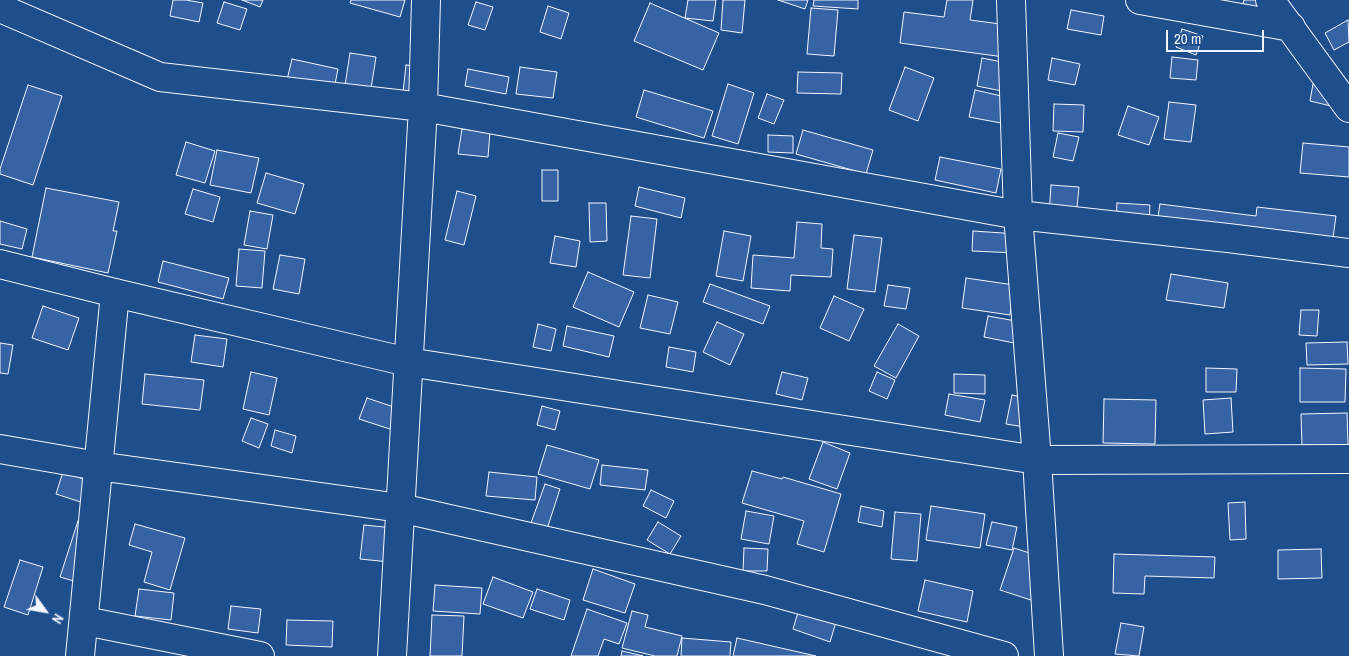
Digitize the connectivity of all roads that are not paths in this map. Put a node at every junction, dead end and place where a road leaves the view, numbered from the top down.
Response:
1 (426, 0) edge
2 (1011, 0) edge
3 (1140, 0) edge
4 (1270, 0) edge
5 (0, 8) edge
6 (1291, 27) junction
7 (423, 106) junction
8 (1349, 108) edge
9 (1018, 215) junction
10 (1349, 253) edge
11 (0, 264) edge
12 (115, 293) junction
13 (408, 362) junction
14 (0, 449) edge
15 (1349, 459) edge
16 (1037, 460) junction
17 (98, 466) junction
18 (400, 508) junction
19 (85, 621) junction
20 (80, 656) edge
21 (260, 656) edge
22 (392, 656) edge
23 (1004, 656) edge
24 (1049, 656) edge

1 - 7 street
2 - 9 street
3 - 6 street
4 - 6 street
5 - 7 street
6 - 8 street
7 - 9 street
7 - 13 street
9 - 10 street
9 - 16 street
11 - 12 street
12 - 13 street
12 - 17 street
13 - 16 street
13 - 18 street
14 - 17 street
15 - 16 street
16 - 24 street
17 - 18 street
17 - 19 street
18 - 22 street
18 - 23 street
19 - 20 street
19 - 21 street

